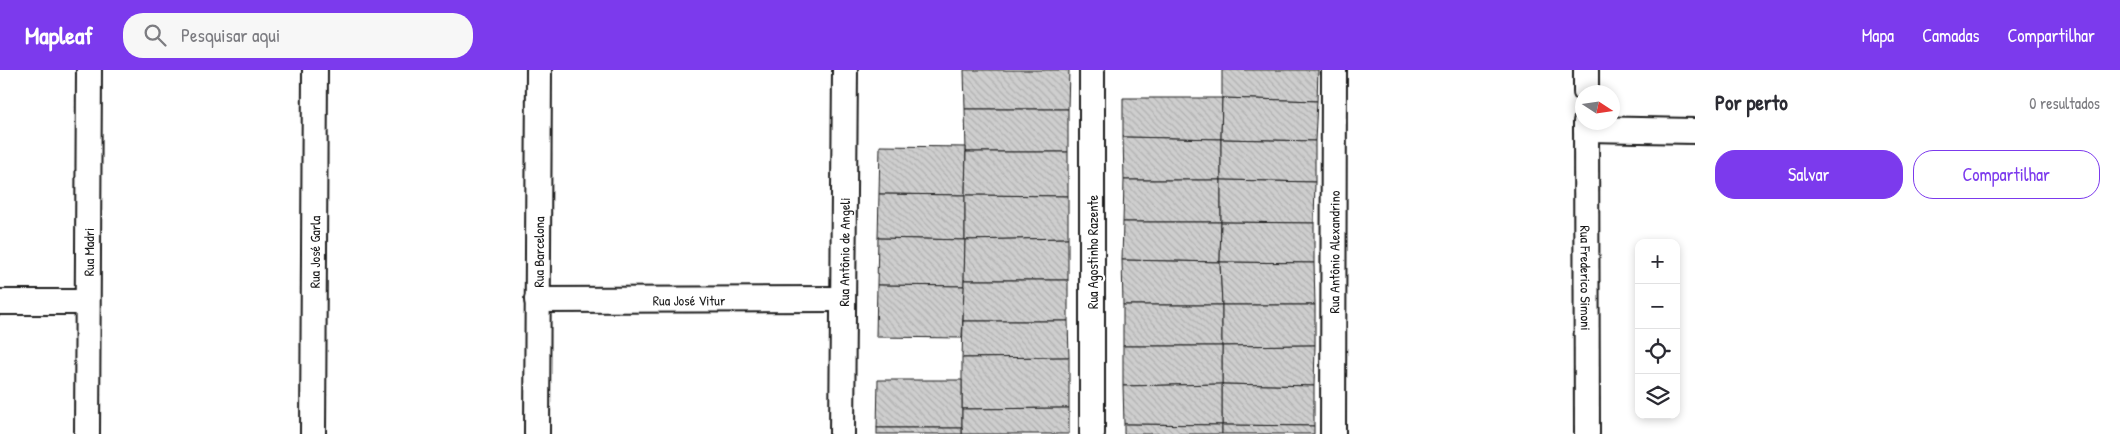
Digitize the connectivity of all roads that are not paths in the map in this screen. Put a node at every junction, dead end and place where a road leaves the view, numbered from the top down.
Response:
1 (89, 70) edge
2 (316, 70) edge
3 (539, 70) edge
4 (845, 70) edge
5 (1092, 70) edge
6 (1334, 70) edge
7 (1586, 70) edge
8 (1586, 85) edge
9 (1620, 128) edge
10 (1586, 130) edge
11 (1695, 131) edge
12 (843, 299) junction
13 (537, 300) junction
14 (0, 302) edge
15 (87, 302) junction
16 (87, 434) edge
17 (313, 434) edge
18 (537, 434) edge
19 (842, 434) edge
20 (1092, 434) edge
21 (1333, 434) edge
22 (1587, 434) edge

1 - 15 street, Rua Madri
2 - 17 street, Rua José Garla
3 - 13 street, Rua Barcelona
4 - 12 street, Rua Antônio de Angeli
5 - 20 street, Rua Agostinho Razente
6 - 21 street, Rua Antônio Alexandrino
7 - 8 street
9 - 11 street
10 - 22 street, Rua Frederico Simoni
12 - 13 street, Rua José Vitur
12 - 19 street, Rua Antônio de Angeli
13 - 18 street, Rua Barcelona
14 - 15 street
15 - 16 street, Rua Madri

